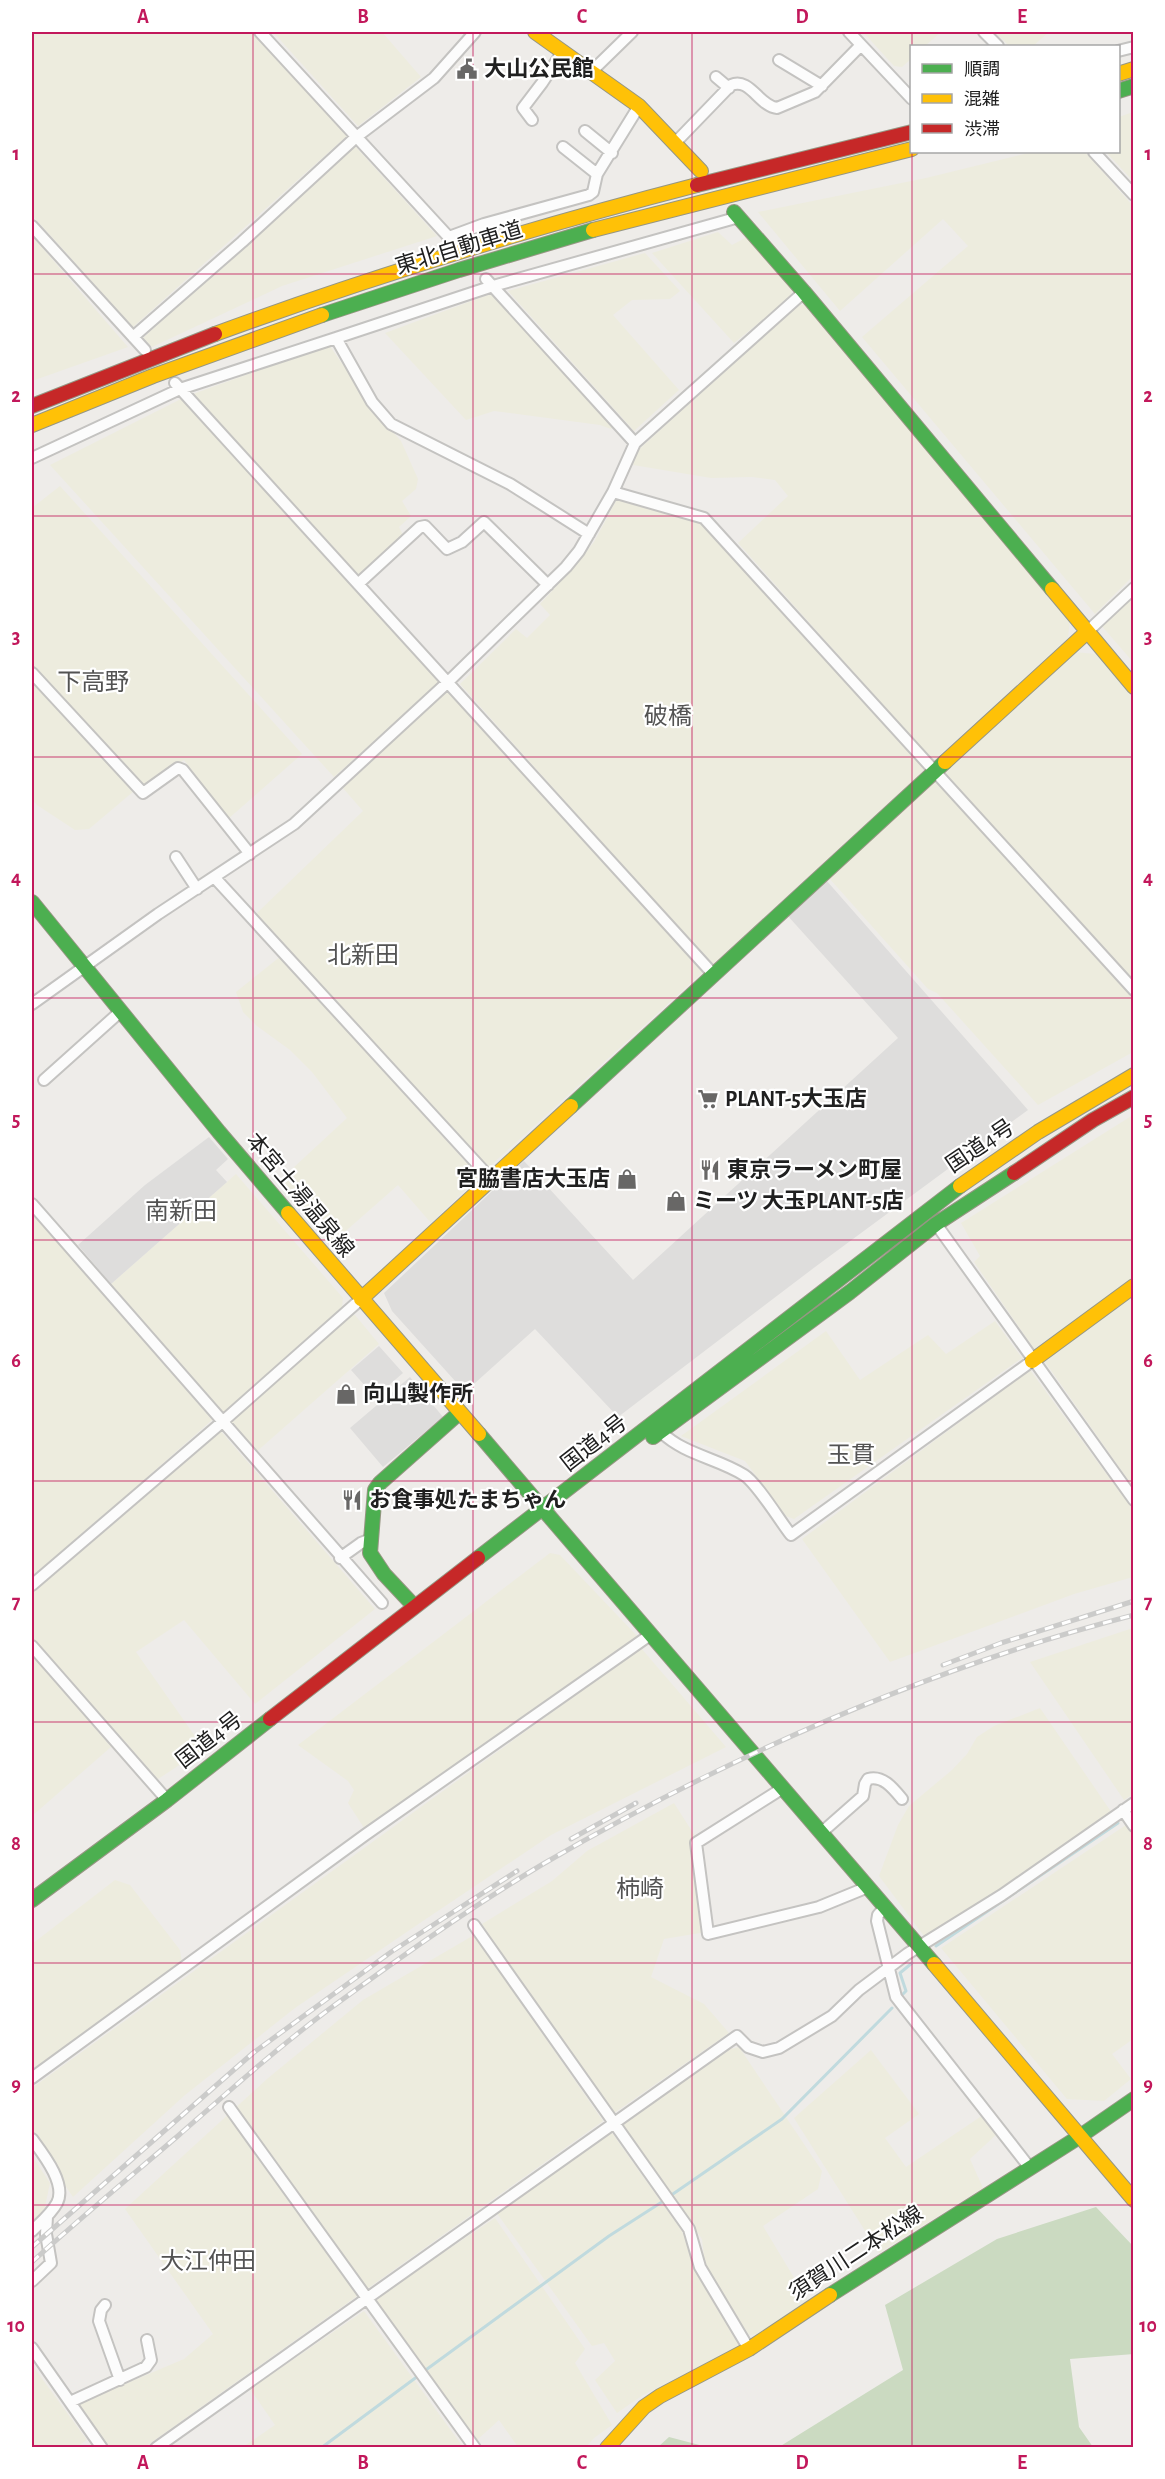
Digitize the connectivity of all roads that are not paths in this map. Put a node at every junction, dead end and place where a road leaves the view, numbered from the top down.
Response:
1 (260, 32) edge
2 (475, 32) edge
3 (535, 32) edge
4 (849, 32) edge
5 (984, 32) edge
6 (627, 33) edge
7 (861, 45) junction
8 (997, 45) edge
9 (563, 51) junction
10 (780, 60) dead end
11 (591, 72) junction
12 (716, 76) dead end
13 (822, 86) junction
14 (1134, 86) edge
15 (729, 88) junction
16 (1120, 92) edge
17 (910, 97) edge
18 (639, 106) junction
19 (532, 120) dead end
20 (585, 131) dead end
21 (910, 133) edge
22 (356, 138) junction
23 (674, 144) junction
24 (563, 147) dead end
25 (910, 150) edge
26 (612, 153) junction
27 (1095, 153) edge
28 (701, 171) dead end
29 (597, 174) junction
30 (1134, 195) edge
31 (737, 214) joint
32 (32, 226) edge
33 (490, 282) junction
34 (804, 292) junction
35 (133, 337) junction
36 (336, 338) junction
37 (145, 350) dead end
38 (178, 386) junction
39 (32, 406) edge
40 (32, 424) edge
41 (635, 443) junction
42 (32, 458) edge
43 (613, 492) junction
44 (589, 534) junction
45 (358, 584) junction
46 (548, 585) junction
47 (1134, 588) edge
48 (1087, 632) junction
49 (32, 673) edge
50 (448, 682) junction
51 (1134, 687) edge
52 (935, 773) junction
53 (250, 854) junction
54 (176, 857) dead end
55 (215, 878) junction
56 (197, 889) junction
57 (32, 902) edge
58 (85, 968) junction
59 (714, 975) junction
60 (1134, 990) edge
61 (32, 1004) edge
62 (121, 1011) junction
63 (1134, 1075) edge
64 (44, 1080) dead end
65 (1134, 1097) edge
66 (491, 1179) junction
67 (32, 1204) edge
68 (936, 1224) junction
69 (1134, 1286) edge
70 (361, 1299) junction
71 (1032, 1360) junction
72 (459, 1413) junction
73 (222, 1423) junction
74 (660, 1432) junction
75 (1134, 1500) edge
76 (547, 1514) junction
77 (371, 1539) junction
78 (340, 1558) junction
79 (32, 1585) edge
80 (382, 1604) dead end
81 (414, 1606) junction
82 (650, 1635) junction
83 (32, 1646) edge
84 (783, 1788) junction
85 (902, 1799) dead end
86 (166, 1800) junction
87 (1134, 1803) edge
88 (1123, 1810) junction
89 (1134, 1826) edge
90 (821, 1833) junction
91 (868, 1887) junction
92 (32, 1900) edge
93 (885, 1907) junction
94 (32, 1915) edge
95 (474, 1925) dead end
96 (920, 1948) junction
97 (888, 1968) junction
98 (32, 2078) edge
99 (1134, 2099) edge
100 (229, 2106) dead end
101 (614, 2122) junction
102 (1079, 2137) junction
103 (32, 2139) edge
104 (1030, 2168) junction
105 (1134, 2200) edge
106 (47, 2217) junction
107 (32, 2232) edge
108 (32, 2281) edge
109 (368, 2297) junction
110 (105, 2305) dead end
111 (147, 2340) dead end
112 (32, 2348) edge
113 (749, 2349) junction
114 (120, 2380) junction
115 (70, 2402) junction
116 (102, 2448) edge
117 (156, 2448) edge
118 (475, 2448) edge
119 (607, 2448) edge

1 - 22 street
2 - 22 street
3 - 9 main road
4 - 7 street
5 - 8 street
6 - 11 street
7 - 13 street
7 - 17 street
9 - 11 main road
9 - 19 street
10 - 13 street
11 - 18 main road
12 - 15 street
13 - 15 street
14 - 16 main road
15 - 23 street
18 - 23 main road
18 - 26 street
20 - 26 street
21 - 39 main road, 東北自動車道
22 - 29 street
22 - 35 street
23 - 28 main road
24 - 29 street
25 - 40 main road, 東北自動車道
26 - 29 street
27 - 30 street
31 - 33 street
31 - 34 main road
32 - 35 street
33 - 36 street
33 - 41 street
34 - 41 street
34 - 48 main road
35 - 37 street
36 - 38 street
36 - 44 street
38 - 42 street
38 - 45 street
41 - 43 street
43 - 44 street
43 - 52 street
44 - 46 street
45 - 46 street
45 - 50 street
46 - 50 street
47 - 48 street
48 - 51 main road
48 - 52 main road
49 - 53 street
50 - 53 street
50 - 59 street
52 - 59 main road
52 - 60 street
53 - 55 street
54 - 56 street
55 - 56 street
55 - 66 street
56 - 58 street
57 - 58 main road, 本宮土湯温泉線
58 - 61 street
58 - 62 main road, 本宮土湯温泉線
59 - 66 main road
62 - 64 street
62 - 70 main road, 本宮土湯温泉線
63 - 76 main road, 国道4号
65 - 68 main road, 国道4号
66 - 70 main road
67 - 73 street
68 - 71 street
68 - 74 main road, 国道4号
69 - 71 main road
70 - 72 main road, 本宮土湯温泉線
70 - 73 street
71 - 74 street
71 - 75 street
72 - 76 main road, 本宮土湯温泉線
72 - 77 main road
73 - 78 street
73 - 79 street
74 - 76 main road, 国道4号
76 - 81 main road, 国道4号
76 - 82 main road, 本宮土湯温泉線
76 - 94 main road, 国道4号
77 - 78 street
77 - 81 main road
78 - 80 street
81 - 86 main road, 国道4号
82 - 84 main road, 本宮土湯温泉線
82 - 98 street
83 - 86 street
84 - 90 main road, 本宮土湯温泉線
84 - 91 street
85 - 90 street
86 - 92 main road, 国道4号
87 - 88 street
88 - 89 street
88 - 96 street
90 - 91 main road, 本宮土湯温泉線
91 - 93 main road, 本宮土湯温泉線
93 - 96 main road, 本宮土湯温泉線
93 - 97 street
95 - 101 street
96 - 97 street
96 - 102 main road, 本宮土湯温泉線
97 - 101 street
97 - 104 street
99 - 102 main road, 須賀川二本松線
100 - 109 street
101 - 109 street
101 - 113 street
102 - 104 main road, 須賀川二本松線
102 - 105 main road, 本宮土湯温泉線
103 - 106 street
104 - 113 main road, 須賀川二本松線
106 - 107 street
106 - 108 street
109 - 117 street
109 - 118 street
110 - 114 street
111 - 114 street
112 - 115 street
113 - 119 main road, 須賀川二本松線
114 - 115 street
115 - 116 street

